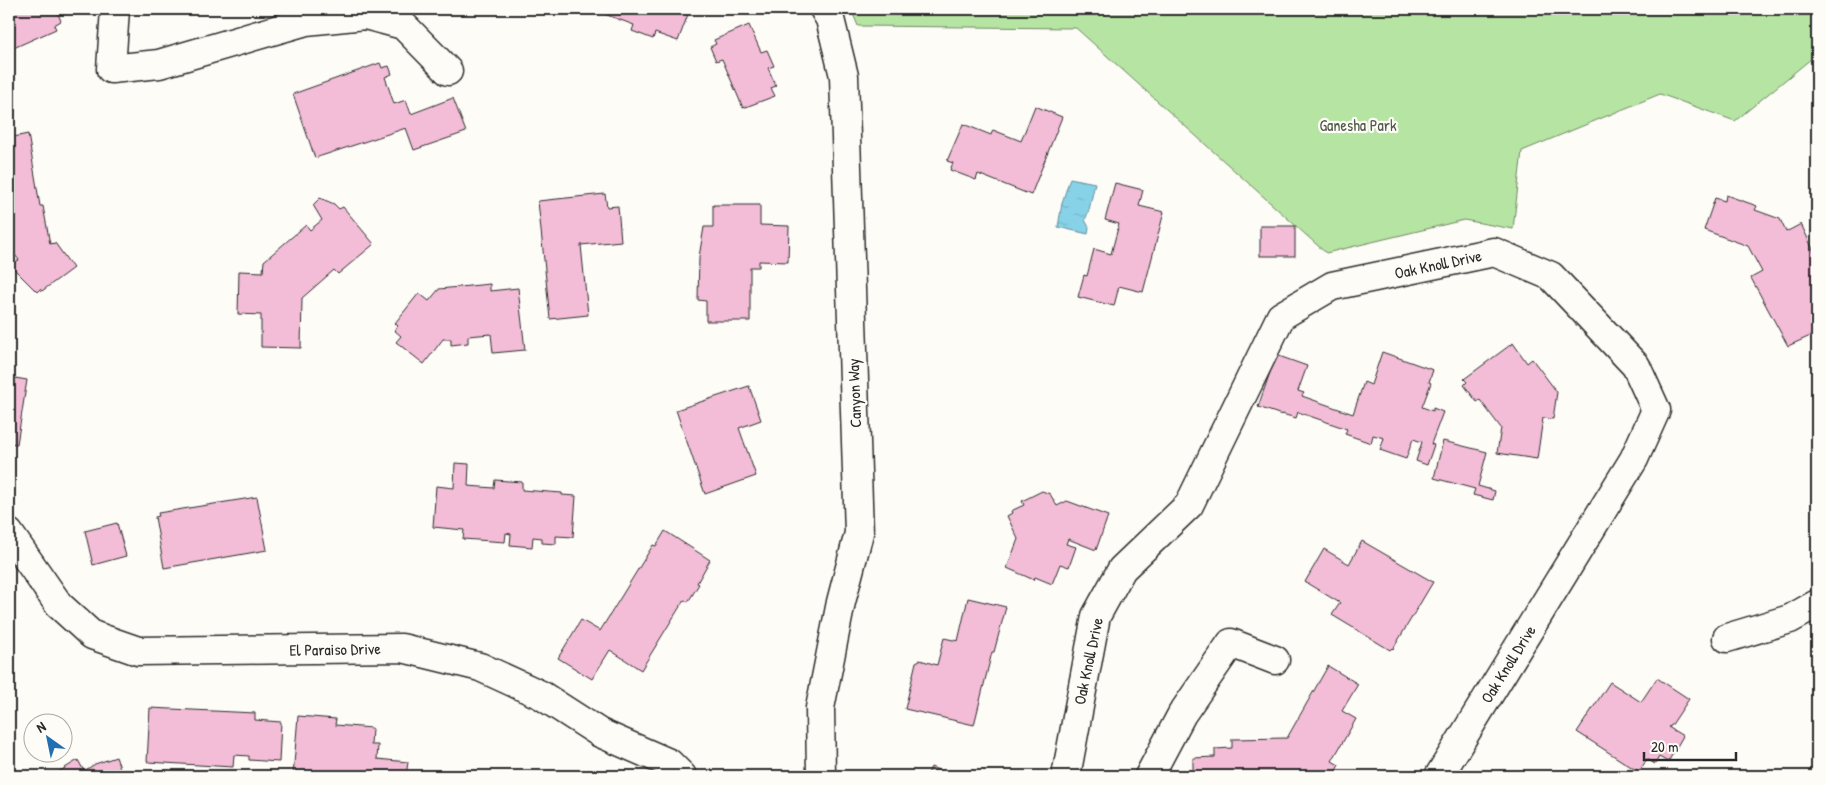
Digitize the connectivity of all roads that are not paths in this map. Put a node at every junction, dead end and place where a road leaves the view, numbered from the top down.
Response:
1 (115, 9) edge
2 (824, 9) edge
3 (448, 71) dead end
4 (9, 533) edge
5 (1817, 604) edge
6 (1727, 638) dead end
7 (1274, 660) dead end
8 (682, 776) edge
9 (821, 776) edge
10 (1066, 776) edge
11 (1149, 776) edge
12 (1439, 776) edge

1 - 3 street
2 - 9 street, Canyon Way
4 - 8 street, El Paraiso Drive
5 - 6 street
7 - 11 street
10 - 12 street, Oak Knoll Drive

